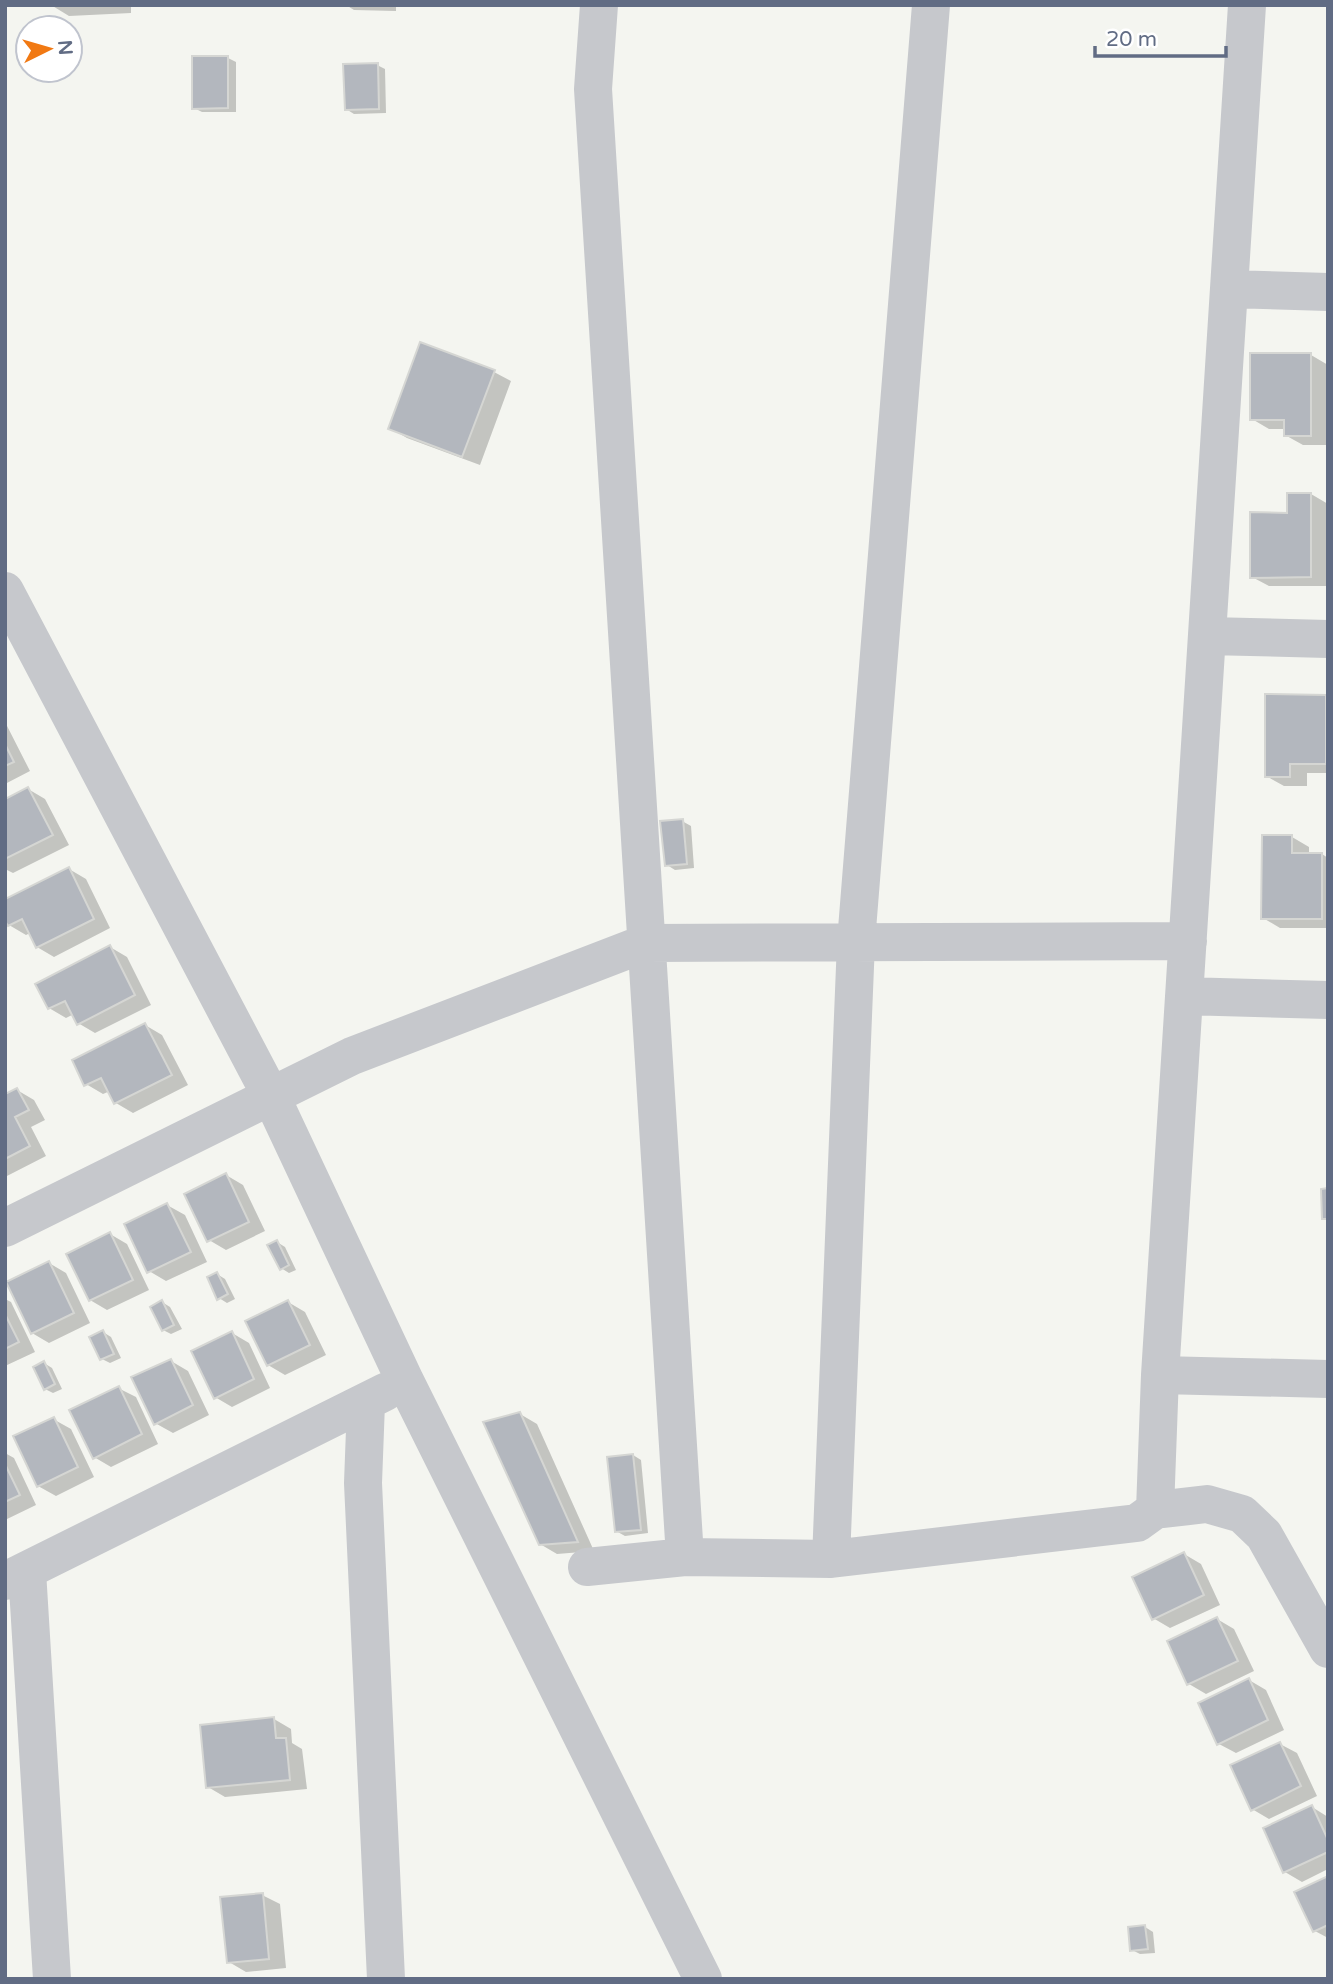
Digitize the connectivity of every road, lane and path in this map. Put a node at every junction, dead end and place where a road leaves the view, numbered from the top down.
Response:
1 (599, 5) edge
2 (931, 5) edge
3 (1247, 5) edge
4 (1228, 289) junction
5 (1328, 292) edge
6 (5, 591) edge
7 (1207, 636) junction
8 (1328, 639) edge
9 (1188, 941) junction
10 (856, 942) junction
11 (646, 943) junction
12 (1184, 996) junction
13 (1328, 1000) edge
14 (271, 1096) junction
15 (5, 1227) edge
16 (1160, 1375) junction
17 (1328, 1379) edge
18 (405, 1381) junction
19 (366, 1402) junction
20 (1155, 1510) junction
21 (685, 1556) junction
22 (831, 1559) junction
23 (587, 1567) dead end
24 (16, 1576) edge
25 (1328, 1649) edge
26 (52, 1979) edge
27 (386, 1979) edge
28 (703, 1979) edge

1 - 11 street
2 - 10 street
3 - 4 street
4 - 5 street
4 - 7 street
6 - 14 street
7 - 8 street
7 - 9 street
9 - 10 street
9 - 12 street
10 - 11 street
10 - 22 street
11 - 14 street
11 - 21 street
12 - 13 street
12 - 16 street
14 - 15 street
14 - 18 street
16 - 17 street
16 - 20 street
18 - 19 street
18 - 28 street
19 - 24 street
19 - 27 street
20 - 22 street
20 - 25 street
21 - 22 street
21 - 23 street
24 - 26 street

